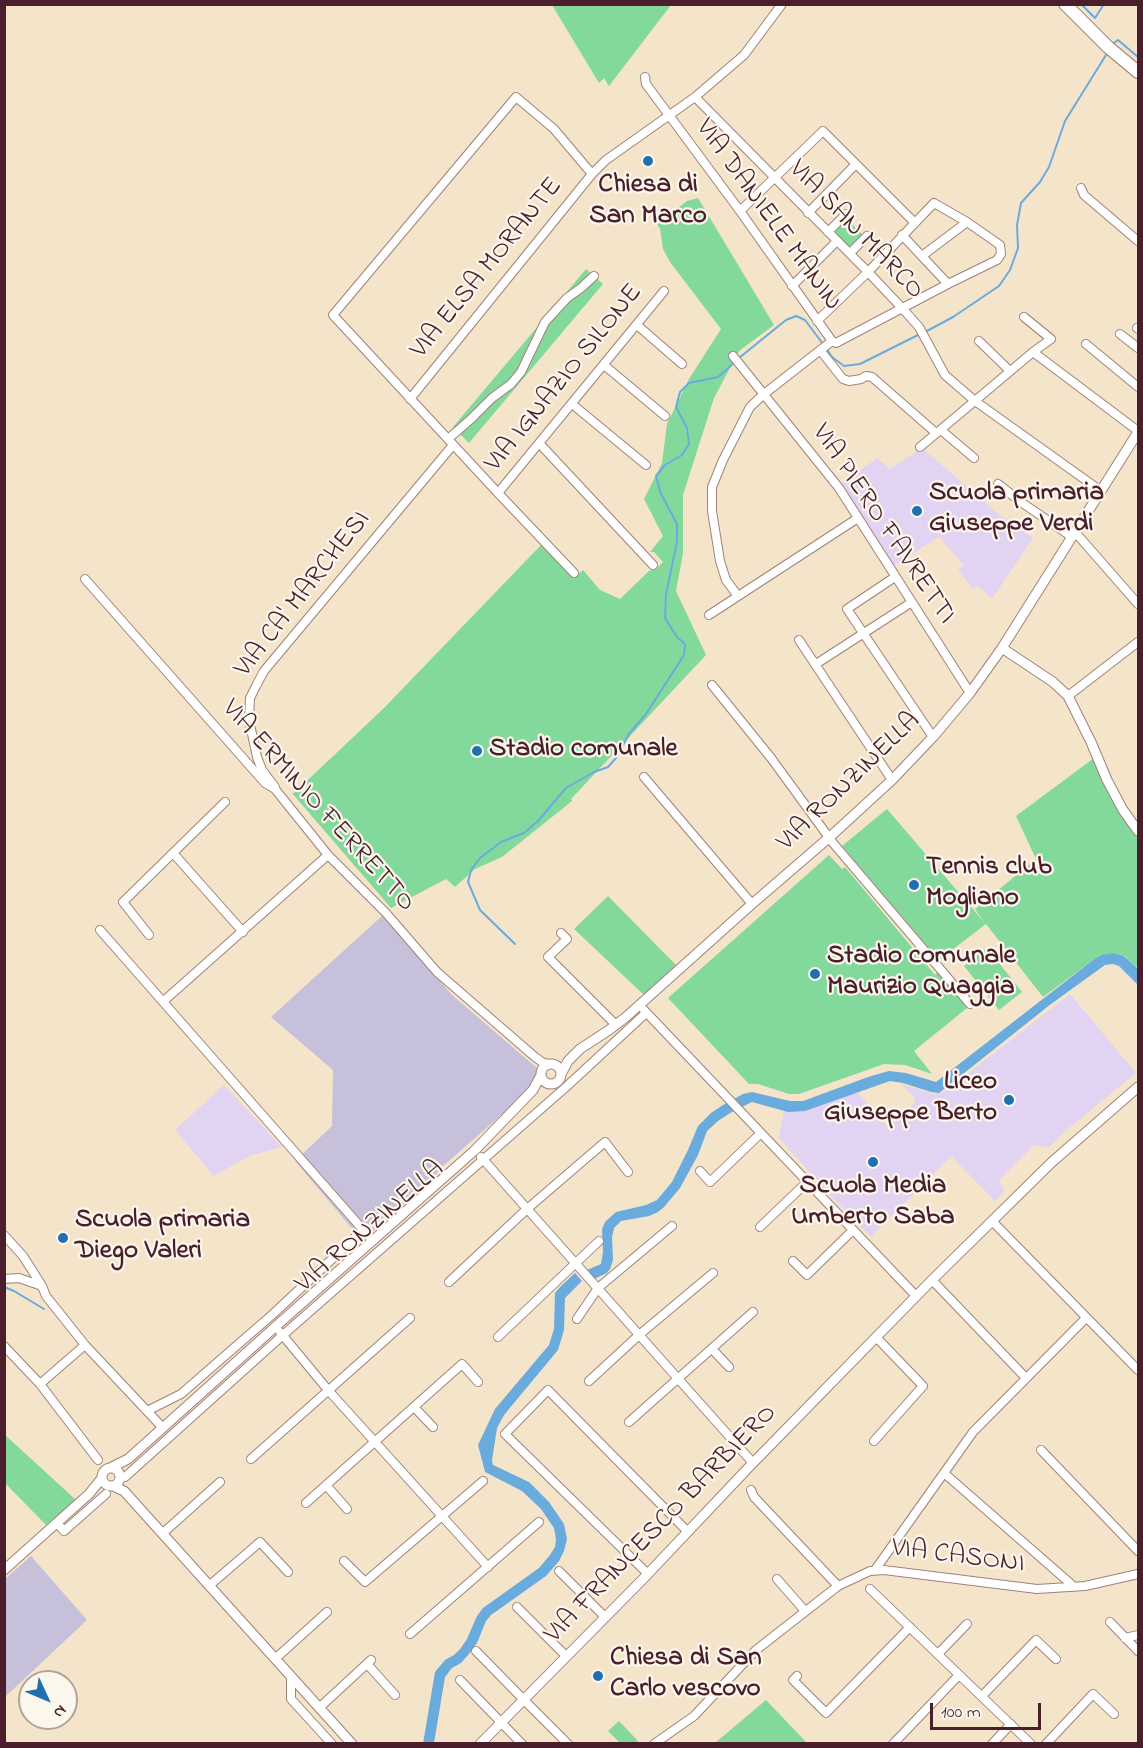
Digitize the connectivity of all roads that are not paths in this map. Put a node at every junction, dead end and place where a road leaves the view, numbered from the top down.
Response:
1 (782, 4) edge
2 (1065, 4) edge
3 (1138, 72) edge
4 (645, 77) dead end
5 (694, 97) junction
6 (669, 115) junction
7 (856, 164) junction
8 (592, 174) junction
9 (775, 179) junction
10 (1081, 188) dead end
11 (740, 212) junction
12 (808, 213) junction
13 (846, 214) dead end
14 (915, 222) junction
15 (967, 222) junction
16 (828, 232) junction
17 (902, 235) junction
18 (867, 236) dead end
19 (837, 241) junction
20 (1138, 241) edge
21 (850, 253) junction
22 (922, 256) junction
23 (868, 272) junction
24 (594, 276) dead end
25 (948, 284) junction
26 (792, 286) junction
27 (664, 291) dead end
28 (902, 308) junction
29 (1024, 317) dead end
30 (817, 321) junction
31 (637, 325) junction
32 (1120, 334) dead end
33 (979, 341) dead end
34 (831, 342) junction
35 (1086, 344) dead end
36 (1138, 348) edge
37 (821, 349) junction
38 (1032, 352) junction
39 (733, 356) dead end
40 (604, 364) junction
41 (682, 364) dead end
42 (1010, 371) junction
43 (1138, 387) edge
44 (764, 394) junction
45 (410, 399) junction
46 (975, 401) junction
47 (572, 404) junction
48 (665, 416) dead end
49 (938, 431) junction
50 (1138, 431) edge
51 (450, 442) junction
52 (539, 443) junction
53 (920, 447) dead end
54 (974, 458) dead end
55 (646, 465) dead end
56 (998, 484) dead end
57 (1101, 491) junction
58 (498, 493) junction
59 (858, 518) junction
60 (1074, 534) junction
61 (653, 565) dead end
62 (574, 573) dead end
63 (895, 577) junction
64 (85, 579) dead end
65 (738, 596) junction
66 (912, 602) junction
67 (1138, 604) edge
68 (709, 615) dead end
69 (863, 633) junction
70 (799, 640) dead end
71 (1138, 642) edge
72 (1002, 648) junction
73 (816, 664) junction
74 (712, 685) dead end
75 (970, 693) junction
76 (1068, 696) junction
77 (933, 738) junction
78 (644, 777) dead end
79 (892, 780) junction
80 (275, 789) junction
81 (225, 802) dead end
82 (1135, 820) edge
83 (1138, 831) edge
84 (829, 837) junction
85 (173, 853) junction
86 (328, 855) junction
87 (752, 904) junction
88 (100, 930) dead end
89 (243, 932) junction
90 (561, 933) dead end
91 (149, 936) dead end
92 (166, 999) dead end
93 (970, 1004) dead end
94 (639, 1005) junction
95 (646, 1013) junction
96 (616, 1025) junction
97 (528, 1051) junction
98 (576, 1053) junction
99 (552, 1064) junction
100 (541, 1073) junction
101 (561, 1074) junction
102 (552, 1084) junction
103 (1138, 1088) edge
104 (528, 1094) junction
105 (761, 1133) junction
106 (476, 1150) junction
107 (483, 1159) junction
108 (700, 1171) dead end
109 (628, 1172) dead end
110 (807, 1182) junction
111 (527, 1209) junction
112 (992, 1221) junction
113 (672, 1226) dead end
114 (760, 1227) dead end
115 (363, 1230) junction
116 (853, 1230) junction
117 (4, 1235) edge
118 (372, 1240) junction
119 (600, 1240) dead end
120 (793, 1260) dead end
121 (575, 1263) junction
122 (713, 1273) dead end
123 (4, 1279) edge
124 (932, 1280) junction
125 (449, 1282) dead end
126 (42, 1286) junction
127 (598, 1288) junction
128 (916, 1296) junction
129 (753, 1312) dead end
130 (410, 1318) dead end
131 (1086, 1318) junction
132 (577, 1319) dead end
133 (275, 1327) junction
134 (283, 1335) junction
135 (639, 1335) junction
136 (498, 1337) dead end
137 (876, 1337) junction
138 (85, 1345) junction
139 (4, 1346) edge
140 (712, 1349) junction
141 (729, 1367) dead end
142 (1138, 1370) edge
143 (1026, 1378) junction
144 (678, 1379) junction
145 (589, 1381) dead end
146 (478, 1382) dead end
147 (40, 1384) junction
148 (328, 1390) junction
149 (414, 1407) junction
150 (147, 1411) junction
151 (629, 1422) dead end
152 (433, 1427) dead end
153 (163, 1428) junction
154 (375, 1441) junction
155 (874, 1441) dead end
156 (1041, 1450) dead end
157 (128, 1459) junction
158 (251, 1459) dead end
159 (98, 1460) dead end
160 (753, 1463) junction
161 (112, 1467) junction
162 (944, 1473) junction
163 (102, 1478) junction
164 (483, 1480) dead end
165 (220, 1482) dead end
166 (116, 1483) junction
167 (326, 1485) junction
168 (751, 1490) dead end
169 (88, 1494) junction
170 (306, 1503) dead end
171 (347, 1509) dead end
172 (442, 1515) junction
173 (539, 1522) dead end
174 (57, 1523) junction
175 (688, 1532) junction
176 (163, 1533) junction
177 (1138, 1551) edge
178 (344, 1561) dead end
179 (488, 1567) junction
180 (4, 1570) edge
181 (875, 1570) junction
182 (559, 1571) dead end
183 (288, 1572) dead end
184 (648, 1574) junction
185 (1138, 1574) edge
186 (777, 1579) dead end
187 (210, 1585) junction
188 (838, 1586) junction
189 (1072, 1587) junction
190 (870, 1589) dead end
191 (517, 1607) dead end
192 (805, 1611) junction
193 (327, 1612) dead end
194 (605, 1617) junction
195 (1110, 1622) dead end
196 (967, 1624) dead end
197 (910, 1627) junction
198 (410, 1634) dead end
199 (1138, 1635) edge
200 (1125, 1638) junction
201 (476, 1651) dead end
202 (1138, 1651) edge
203 (938, 1654) junction
204 (566, 1656) junction
205 (275, 1659) junction
206 (1056, 1659) dead end
207 (959, 1675) junction
208 (797, 1676) dead end
209 (291, 1677) junction
210 (460, 1680) dead end
211 (395, 1695) dead end
212 (982, 1696) junction
213 (522, 1700) junction
214 (318, 1708) junction
215 (1114, 1714) dead end
216 (501, 1722) junction
217 (1011, 1724) junction
218 (351, 1742) edge
219 (332, 1743) edge
220 (339, 1743) edge
221 (480, 1743) edge
222 (522, 1743) edge
223 (568, 1743) edge
224 (654, 1743) edge
225 (892, 1743) edge
226 (992, 1743) edge
227 (1031, 1743) edge
228 (1046, 1743) edge

1 - 5 street, VIA ELSA MORANTE
2 - 3 main road
4 - 6 street, VIA DANIELE MANIN
5 - 6 street, VIA ELSA MORANTE
5 - 9 street, VIA SAN MARCO
6 - 8 street, VIA ELSA MORANTE
6 - 11 street, VIA DANIELE MANIN
7 - 9 street
7 - 12 street
7 - 14 street
8 - 45 street, VIA ELSA MORANTE
8 - 45 street
9 - 11 street
9 - 12 street, VIA SAN MARCO
10 - 20 street
11 - 26 street, VIA DANIELE MANIN
12 - 16 street, VIA SAN MARCO
13 - 16 street
14 - 15 street
14 - 17 street
15 - 22 street
15 - 25 street
16 - 19 street, VIA SAN MARCO
17 - 22 street
17 - 23 street
18 - 21 street
19 - 21 street, VIA SAN MARCO
19 - 26 street
21 - 23 street, VIA SAN MARCO
22 - 25 street
23 - 28 street, VIA SAN MARCO
23 - 30 street
24 - 51 street, VIA CA' MARCHESI
25 - 28 street
26 - 30 street, VIA DANIELE MANIN
27 - 31 street, VIA IGNAZIO SILONE
28 - 34 street
28 - 46 street, VIA SAN MARCO
29 - 38 street
30 - 34 street, VIA DANIELE MANIN
31 - 40 street, VIA IGNAZIO SILONE
31 - 41 street
32 - 36 street
33 - 42 street
34 - 37 street
35 - 43 street
37 - 44 street
37 - 49 street
38 - 42 street
38 - 50 street, VIA RONZINELLA
39 - 44 street, VIA PIERO FAVRETTI
40 - 47 street, VIA IGNAZIO SILONE
40 - 48 street
42 - 46 street
44 - 59 street, VIA PIERO FAVRETTI
44 - 65 street
45 - 51 street
46 - 49 street
46 - 57 street, VIA SAN MARCO
47 - 52 street, VIA IGNAZIO SILONE
47 - 55 street
49 - 53 street
49 - 54 street
50 - 57 street, VIA RONZINELLA
51 - 58 street
51 - 80 street, VIA CA' MARCHESI
52 - 58 street, VIA IGNAZIO SILONE
52 - 61 street
56 - 60 street
57 - 60 street, VIA RONZINELLA
58 - 62 street
59 - 63 street, VIA PIERO FAVRETTI
59 - 65 street
60 - 67 street
60 - 72 street, VIA RONZINELLA
63 - 66 street, VIA PIERO FAVRETTI
63 - 69 street
64 - 80 street, VIA ERMINIO FERRETTO
65 - 68 street
66 - 69 street
66 - 75 street, VIA PIERO FAVRETTI
69 - 73 street
69 - 77 street
70 - 73 street
71 - 76 street
72 - 75 street, VIA RONZINELLA
72 - 76 street
73 - 79 street
74 - 84 street
75 - 77 street, VIA RONZINELLA
76 - 82 street
77 - 79 street, VIA RONZINELLA
78 - 87 street
79 - 84 street, VIA RONZINELLA
80 - 86 street, VIA ERMINIO FERRETTO
81 - 85 street
82 - 83 street
84 - 87 street, VIA RONZINELLA
84 - 93 street
85 - 89 street
85 - 91 street
86 - 89 street
86 - 97 street, VIA ERMINIO FERRETTO
87 - 94 street, VIA RONZINELLA
88 - 115 street, VIA RONZINELLA
89 - 92 street
90 - 96 street
94 - 95 street
94 - 96 street, VIA RONZINELLA
95 - 105 street
95 - 107 street, VIA RONZINELLA
96 - 98 street, VIA RONZINELLA
97 - 99 street, VIA ERMINIO FERRETTO
97 - 100 street, VIA ERMINIO FERRETTO
98 - 99 street, VIA RONZINELLA
98 - 101 street, VIA RONZINELLA
99 - 100 street, VIA RONZINELLA
99 - 101 street
100 - 102 street
100 - 104 street, VIA RONZINELLA
101 - 102 street, VIA RONZINELLA
102 - 104 street, VIA RONZINELLA
103 - 112 street, VIA FRANCESCO BARBIERO
104 - 106 street, VIA RONZINELLA
105 - 108 street
105 - 110 street
106 - 107 street
106 - 118 street, VIA RONZINELLA
107 - 111 street
107 - 134 street, VIA RONZINELLA
109 - 111 street
110 - 114 street
110 - 116 street
111 - 121 street
111 - 125 street
112 - 124 street, VIA FRANCESCO BARBIERO
112 - 131 street
113 - 127 street
115 - 118 street, VIA RONZINELLA
115 - 150 street
116 - 120 street
116 - 128 street
117 - 126 street
118 - 133 street, VIA RONZINELLA
119 - 121 street
121 - 127 street
121 - 136 street
122 - 135 street
123 - 126 street
124 - 128 street, VIA FRANCESCO BARBIERO
124 - 143 street
126 - 138 street
127 - 132 street
127 - 135 street
128 - 137 street, VIA FRANCESCO BARBIERO
129 - 140 street
130 - 148 street
131 - 142 street
131 - 143 street
133 - 134 street
133 - 153 street, VIA RONZINELLA
134 - 148 street
134 - 166 street, VIA RONZINELLA
135 - 144 street
135 - 145 street
137 - 155 street
137 - 160 street, VIA FRANCESCO BARBIERO
138 - 147 street
138 - 150 street
139 - 147 street
140 - 141 street
140 - 144 street
143 - 162 street
144 - 151 street
144 - 160 street
146 - 149 street
147 - 159 street
148 - 154 street
148 - 158 street
149 - 152 street
149 - 154 street
150 - 153 street
153 - 157 street, VIA RONZINELLA
154 - 167 street
154 - 172 street
156 - 177 street
157 - 161 street, VIA RONZINELLA
157 - 166 street, VIA RONZINELLA
160 - 175 street, VIA FRANCESCO BARBIERO
161 - 163 street, VIA RONZINELLA
161 - 166 street
162 - 181 street
162 - 189 street
163 - 166 street
163 - 169 street, VIA RONZINELLA
164 - 172 street
165 - 176 street
166 - 169 street, VIA RONZINELLA
166 - 174 street, VIA RONZINELLA
166 - 176 street
167 - 170 street
167 - 171 street
168 - 188 street
169 - 174 street, VIA RONZINELLA
172 - 178 street
172 - 179 street
173 - 179 street
174 - 180 street, VIA RONZINELLA
175 - 184 street, VIA FRANCESCO BARBIERO
175 - 184 street
176 - 187 street
179 - 198 street
181 - 188 street, VIA CASONI
181 - 189 street, VIA CASONI
182 - 194 street
183 - 187 street
184 - 194 street, VIA FRANCESCO BARBIERO
185 - 189 street, VIA CASONI
186 - 192 street
187 - 205 street
188 - 192 street, VIA CASONI
190 - 197 street
191 - 204 street
192 - 224 street, VIA CASONI
193 - 205 street
194 - 204 street, VIA FRANCESCO BARBIERO
195 - 200 street
196 - 203 street
197 - 203 street
197 - 208 street
199 - 200 street
200 - 202 street
201 - 213 street
203 - 207 street
204 - 213 street, VIA FRANCESCO BARBIERO
205 - 209 street
206 - 212 street
207 - 212 street
207 - 225 street
209 - 214 street
209 - 219 street
210 - 216 street
211 - 214 street
212 - 217 street
213 - 216 street, VIA FRANCESCO BARBIERO
213 - 223 street
214 - 218 street
215 - 228 street
216 - 221 street, VIA FRANCESCO BARBIERO
216 - 222 street
217 - 226 street
217 - 227 street
218 - 220 street

